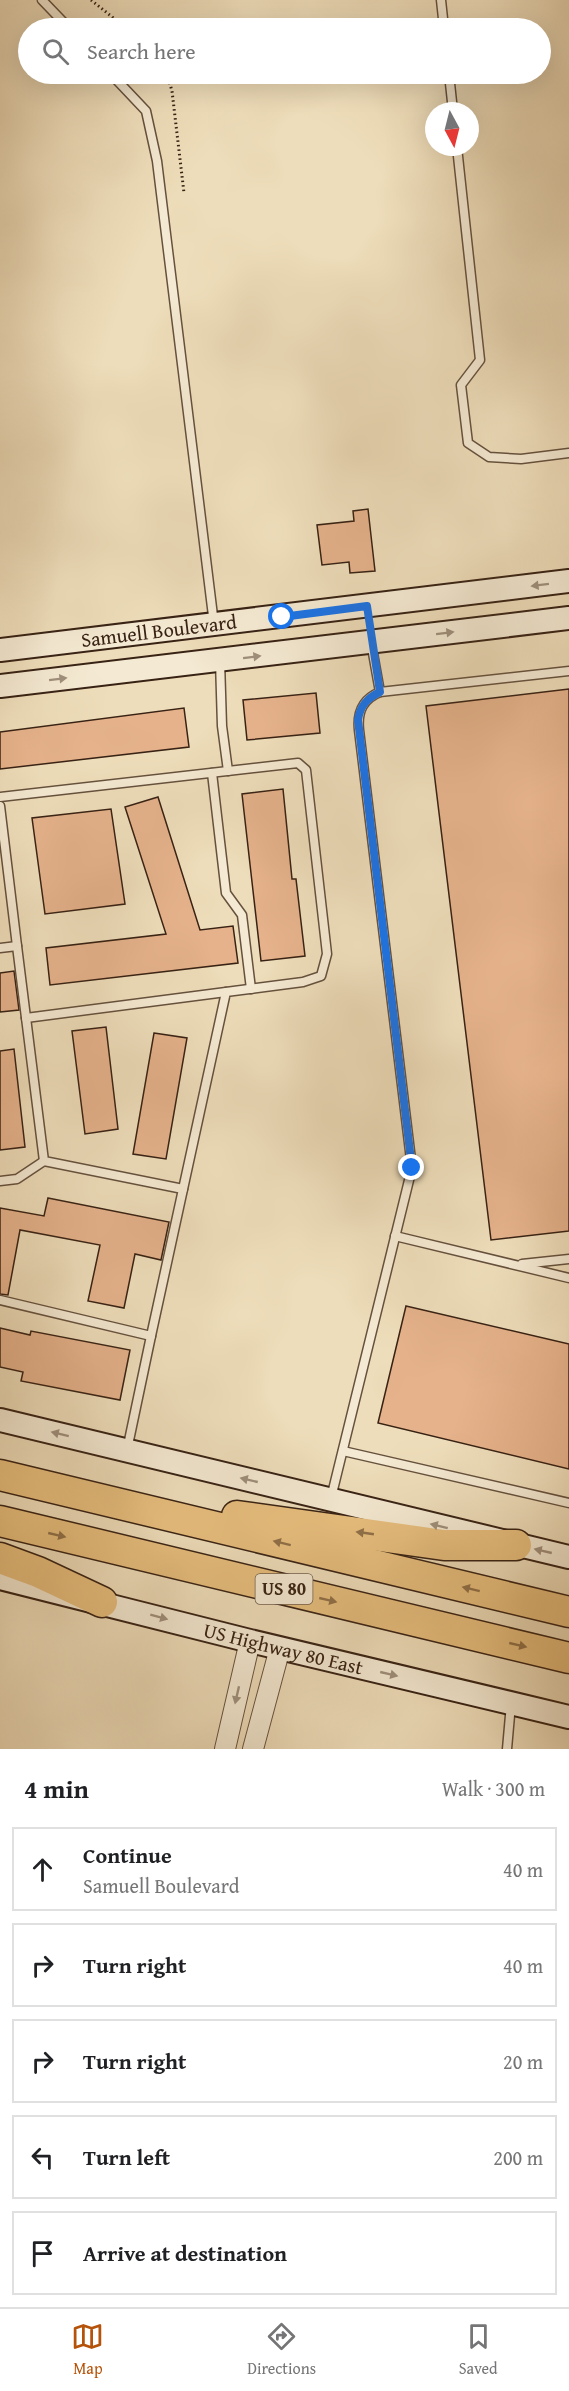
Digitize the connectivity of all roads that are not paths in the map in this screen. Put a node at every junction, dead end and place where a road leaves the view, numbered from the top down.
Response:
1 (42, 0) edge
2 (441, 0) edge
3 (59, 18) edge
4 (443, 18) edge
5 (120, 84) edge
6 (450, 84) edge
7 (452, 102) edge
8 (458, 156) edge
9 (569, 453) edge
10 (569, 581) edge
11 (367, 606) junction
12 (569, 618) edge
13 (214, 625) junction
14 (371, 642) junction
15 (0, 650) edge
16 (219, 661) junction
17 (569, 671) edge
18 (0, 686) edge
19 (380, 692) junction
20 (228, 771) junction
21 (212, 773) junction
22 (0, 797) edge
23 (0, 806) edge
24 (17, 946) junction
25 (0, 948) edge
26 (251, 988) junction
27 (226, 992) junction
28 (26, 1018) junction
29 (44, 1161) junction
30 (0, 1181) edge
31 (183, 1189) junction
32 (395, 1236) junction
33 (569, 1259) edge
34 (516, 1265) junction
35 (569, 1278) edge
36 (0, 1300) edge
37 (151, 1336) junction
38 (0, 1420) edge
39 (127, 1450) junction
40 (343, 1450) junction
41 (0, 1475) edge
42 (331, 1499) junction
43 (569, 1503) edge
44 (150, 1511) junction
45 (0, 1521) edge
46 (516, 1545) junction
47 (569, 1557) edge
48 (0, 1558) edge
49 (0, 1578) edge
50 (102, 1602) junction
51 (569, 1612) edge
52 (250, 1641) junction
53 (280, 1648) junction
54 (569, 1658) edge
55 (511, 1703) junction
56 (569, 1717) edge
57 (225, 1749) edge
58 (253, 1749) edge
59 (507, 1749) edge

1 - 3 lane
2 - 4 lane
5 - 13 lane
6 - 7 lane
8 - 9 lane
10 -> 11 main road, Samuell Boulevard
11 - 13 main road, Samuell Boulevard
11 - 14 main road
14 -> 12 main road, Samuell Boulevard
13 - 15 main road, Samuell Boulevard
13 - 16 main road
16 -> 14 main road, Samuell Boulevard
14 - 19 lane
18 -> 16 main road, Samuell Boulevard
16 - 20 lane
17 - 19 lane
19 - 32 lane
20 - 21 lane
20 - 26 lane
21 - 22 lane
21 - 26 lane
23 - 24 lane
24 - 25 lane
24 - 28 lane
26 - 27 lane
27 - 28 lane
27 - 31 lane
28 - 29 lane
29 - 30 lane
29 - 31 lane
31 - 37 lane
32 - 34 lane
32 - 40 lane
33 - 34 lane
34 - 35 lane
36 - 37 lane
37 - 39 lane
39 -> 38 main road
42 -> 39 main road
40 - 42 lane
40 - 43 lane
41 - 44 highway, US 80
46 -> 42 main road
46 -> 44 highway
51 -> 44 highway, US 80
45 -> 54 highway, US 80
47 -> 46 main road
48 - 50 highway
49 - 50 main road, US Highway 80 East
50 -> 52 main road, US Highway 80 East
52 - 53 main road, US Highway 80 East
52 -> 57 street
53 -> 55 main road, US Highway 80 East
53 - 58 street
55 - 56 main road, US Highway 80 East
55 - 59 lane

